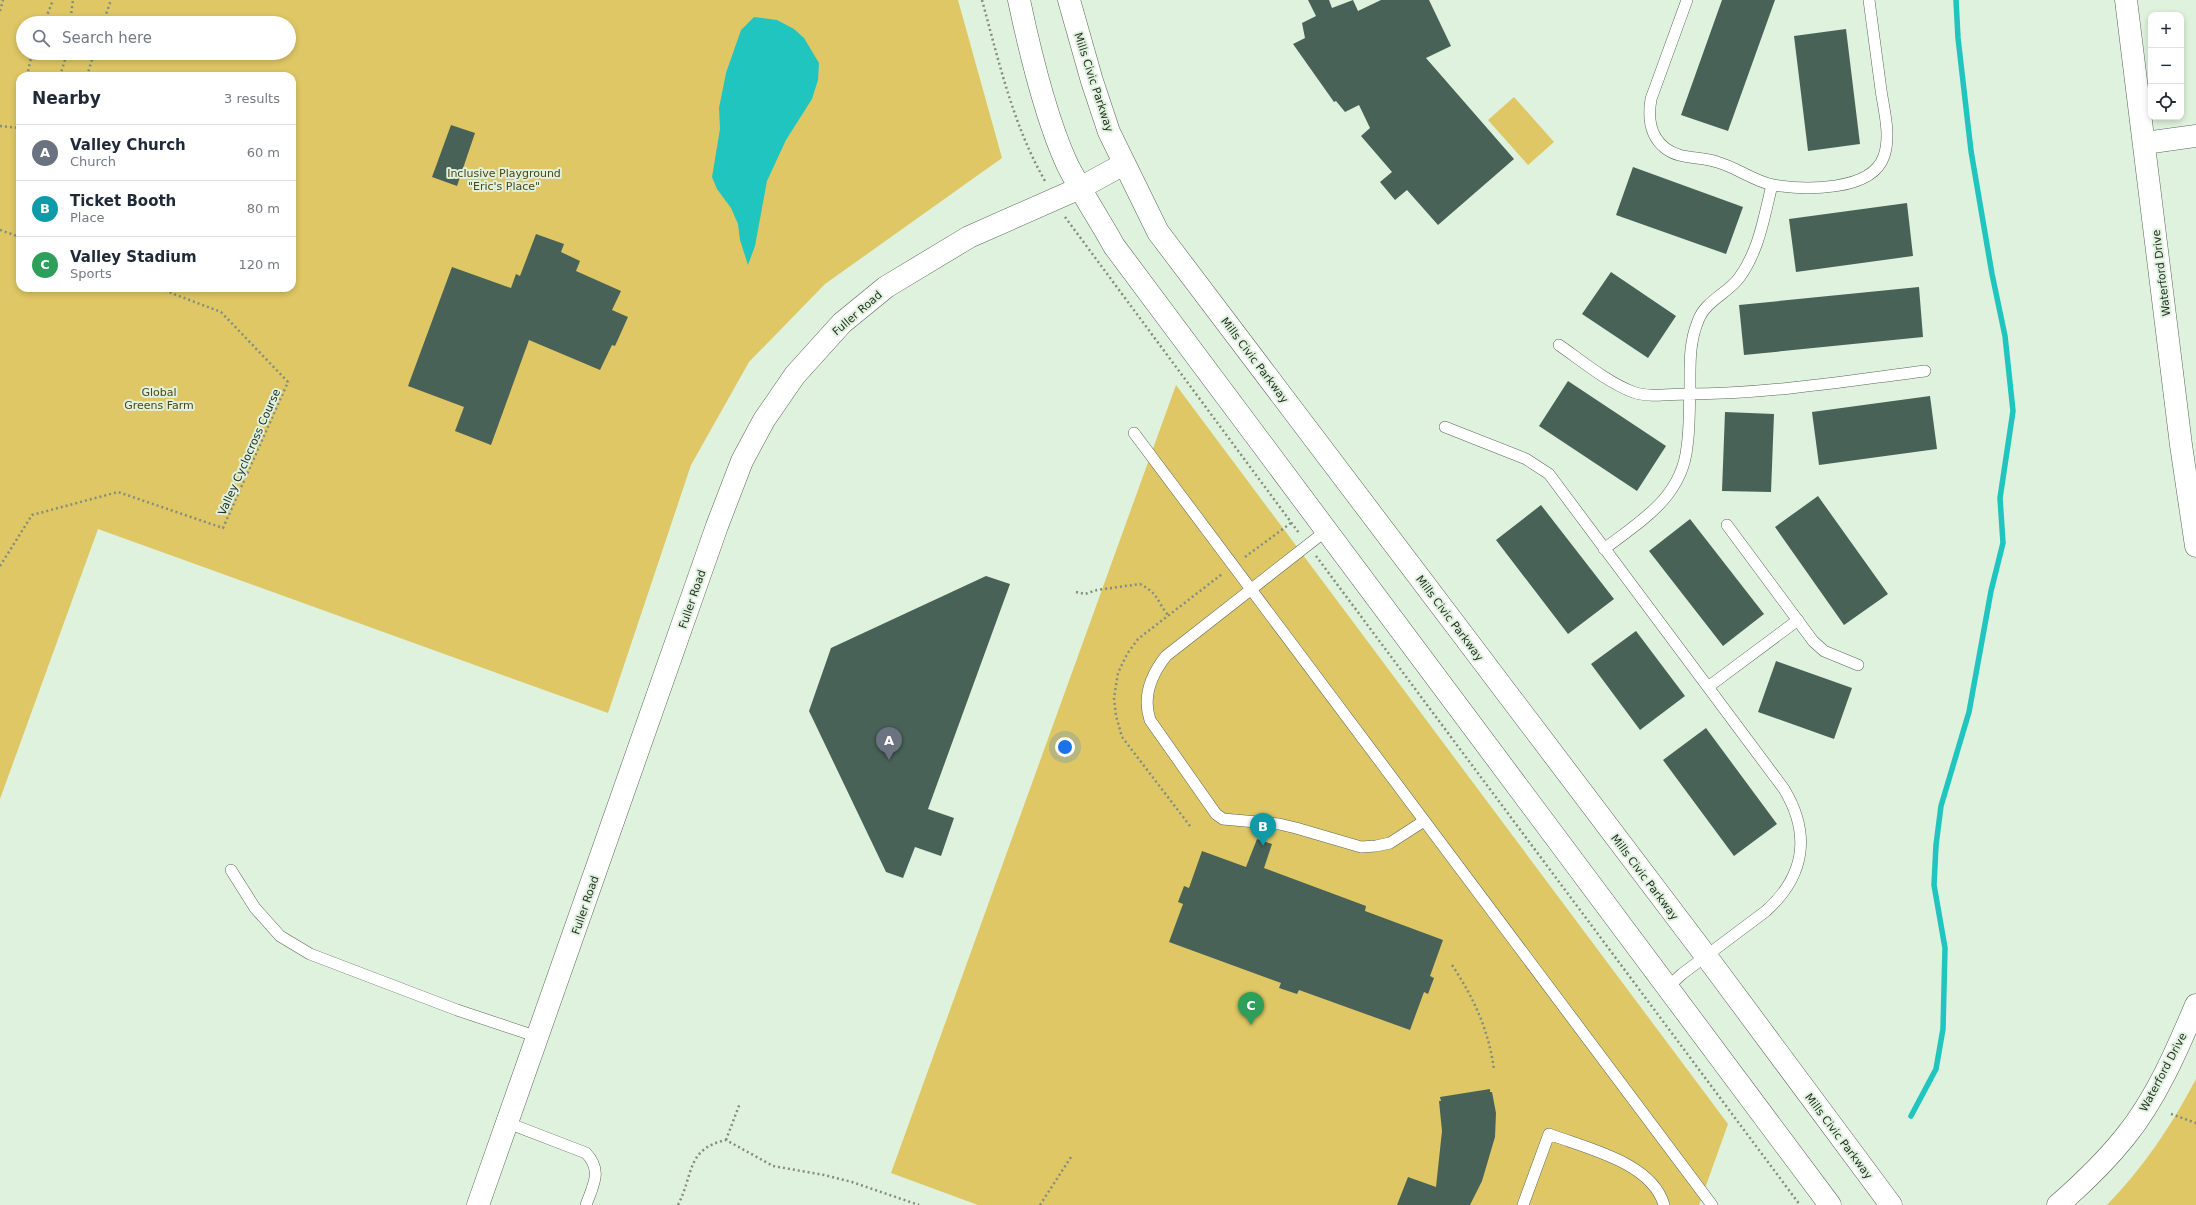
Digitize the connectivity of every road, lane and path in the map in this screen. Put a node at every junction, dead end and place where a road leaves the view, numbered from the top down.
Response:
1 (3, 0) edge
2 (53, 0) edge
3 (73, 0) edge
4 (111, 0) edge
5 (982, 0) edge
6 (1019, 0) edge
7 (1069, 0) edge
8 (1687, 0) edge
9 (1870, 0) edge
10 (2126, 0) edge
11 (0, 11) edge
12 (47, 16) edge
13 (71, 16) edge
14 (105, 16) edge
15 (30, 60) edge
16 (65, 60) edge
17 (92, 60) edge
18 (27, 72) edge
19 (61, 72) edge
20 (88, 72) edge
21 (0, 126) edge
22 (16, 128) edge
23 (2196, 136) edge
24 (2145, 143) junction
25 (1124, 164) junction
26 (1041, 175) dead end
27 (1772, 185) junction
28 (1080, 188) junction
29 (1068, 222) dead end
30 (0, 230) edge
31 (16, 236) edge
32 (168, 292) edge
33 (1559, 345) dead end
34 (1925, 371) dead end
35 (1689, 394) junction
36 (1445, 427) dead end
37 (1134, 433) dead end
38 (1727, 525) dead end
39 (1327, 530) junction
40 (1308, 545) junction
41 (2196, 546) edge
42 (1604, 549) junction
43 (0, 566) edge
44 (1251, 590) junction
45 (1076, 592) dead end
46 (1168, 615) dead end
47 (1798, 620) junction
48 (1858, 665) dead end
49 (1708, 687) junction
50 (1424, 821) junction
51 (231, 870) dead end
52 (1706, 956) junction
53 (1452, 965) dead end
54 (1668, 987) junction
55 (2196, 1005) edge
56 (538, 1036) junction
57 (1494, 1070) dead end
58 (740, 1103) dead end
59 (2171, 1114) dead end
60 (508, 1123) junction
61 (2196, 1124) edge
62 (726, 1140) junction
63 (1071, 1157) dead end
64 (478, 1205) edge
65 (586, 1205) edge
66 (678, 1205) edge
67 (920, 1205) edge
68 (1040, 1205) edge
69 (1523, 1205) edge
70 (1664, 1205) edge
71 (1712, 1205) edge
72 (1800, 1205) edge
73 (1830, 1205) edge
74 (1891, 1205) edge
75 (2058, 1205) edge

1 - 11 path
2 - 12 path
3 - 13 path
4 - 14 path
5 - 26 path
6 - 28 main road
7 - 25 main road, Mills Civic Parkway
8 - 27 lane
9 - 27 lane
10 - 24 main road, Waterford Drive
15 - 18 path
16 - 19 path
17 - 20 path
21 - 22 path
23 - 24 main road
24 - 41 main road, Waterford Drive
25 - 28 main road, Fuller Road
25 - 52 main road, Mills Civic Parkway
27 - 35 lane
28 - 39 main road
28 - 56 main road, Fuller Road
29 - 40 path
30 - 31 path
32 - 43 path, Valley Cyclocross Course
33 - 35 lane
34 - 35 lane
35 - 42 lane
36 - 42 lane
37 - 44 lane
38 - 47 lane
39 - 40 lane
39 - 54 main road
40 - 44 lane
40 - 72 path
42 - 49 lane
44 - 50 lane
44 - 50 lane
45 - 46 path
47 - 48 lane
47 - 49 lane
49 - 52 lane
50 - 71 lane
51 - 56 lane
52 - 54 lane
52 - 74 main road, Mills Civic Parkway
53 - 57 path
54 - 73 main road
55 - 75 main road, Waterford Drive
56 - 60 main road, Fuller Road
58 - 62 path
59 - 61 path
60 - 64 main road, Fuller Road
60 - 65 lane
62 - 66 path
62 - 67 path
63 - 68 path
69 - 70 lane

